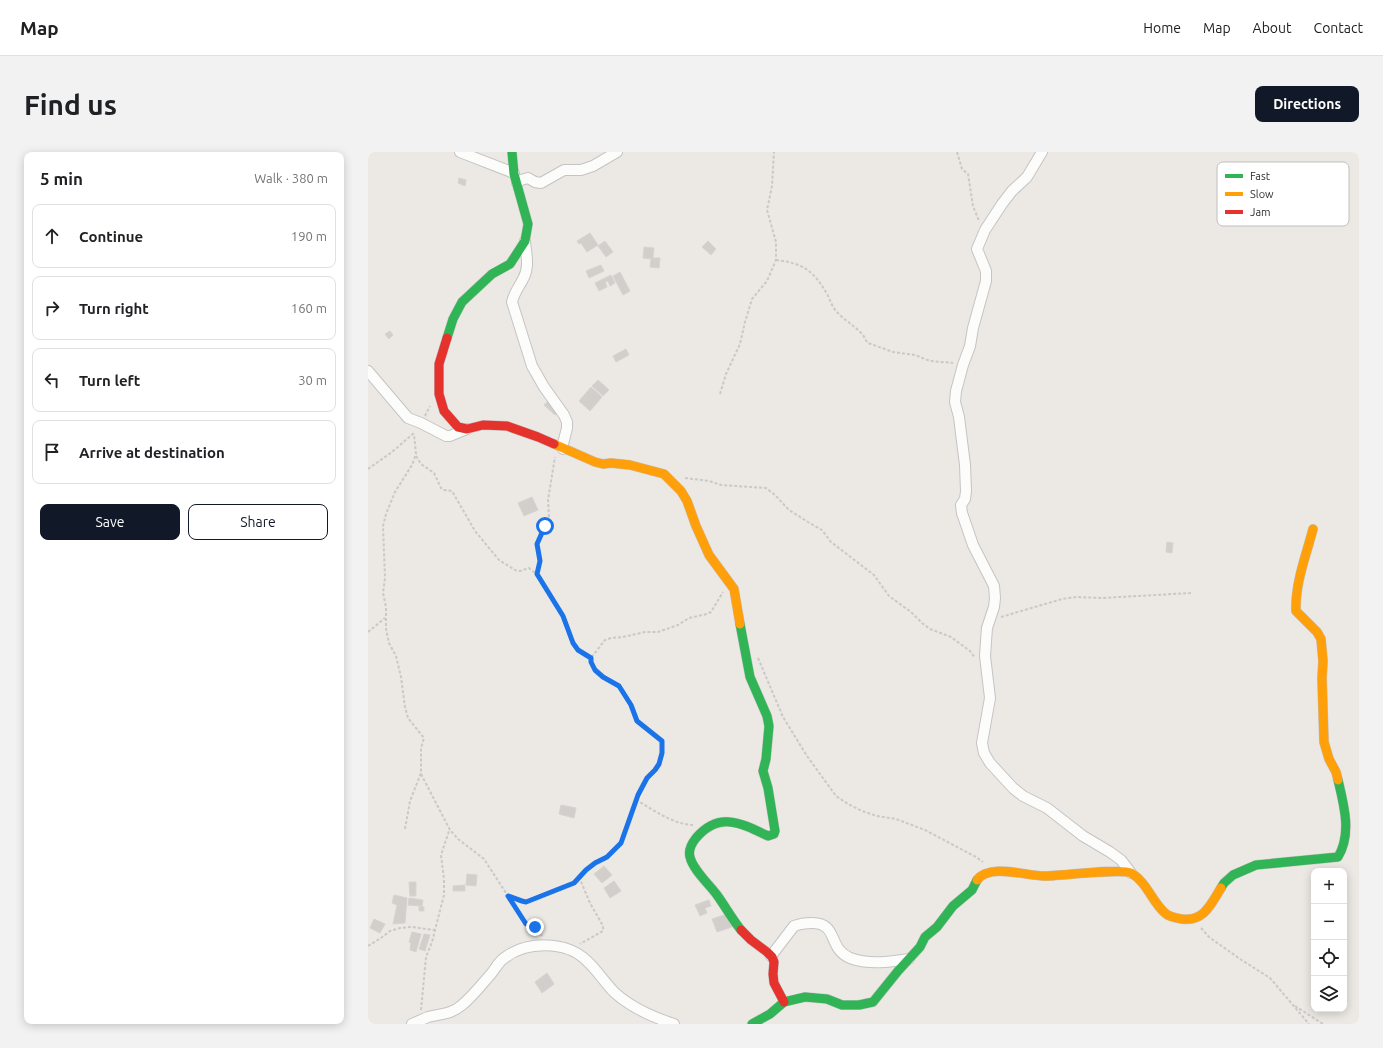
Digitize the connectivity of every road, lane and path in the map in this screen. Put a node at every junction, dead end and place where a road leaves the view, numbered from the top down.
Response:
1 (460, 152) edge
2 (512, 152) edge
3 (774, 152) edge
4 (957, 152) edge
5 (1042, 152) edge
6 (614, 153) edge
7 (514, 173) junction
8 (517, 183) junction
9 (985, 230) junction
10 (525, 241) junction
11 (776, 260) junction
12 (965, 358) junction
13 (368, 371) edge
14 (438, 394) junction
15 (720, 394) dead end
16 (421, 423) junction
17 (467, 429) junction
18 (414, 434) junction
19 (560, 448) junction
20 (416, 455) junction
21 (368, 469) edge
22 (664, 474) junction
23 (1314, 529) dead end
24 (537, 574) junction
25 (730, 583) junction
26 (1191, 593) dead end
27 (385, 618) junction
28 (990, 619) junction
29 (368, 632) edge
30 (757, 655) dead end
31 (591, 658) junction
32 (986, 670) junction
33 (421, 773) junction
34 (636, 800) junction
35 (694, 825) dead end
36 (405, 829) dead end
37 (450, 830) junction
38 (996, 872) junction
39 (1131, 873) junction
40 (579, 877) junction
41 (508, 896) junction
42 (1196, 918) junction
43 (434, 930) junction
44 (368, 946) edge
45 (547, 946) junction
46 (570, 950) junction
47 (771, 956) junction
48 (909, 959) junction
49 (784, 1002) junction
50 (1292, 1004) junction
51 (416, 1022) edge
52 (674, 1024) edge
53 (752, 1024) edge
54 (1309, 1024) edge
55 (1323, 1024) edge

1 - 7 street
2 - 7 street
3 - 11 path
4 - 9 path
5 - 9 street
6 - 8 street
7 - 8 street
8 - 10 street
9 - 12 street
10 - 14 street
10 - 19 street
11 - 12 path
11 - 15 path
12 - 28 street
13 - 16 street
14 - 16 path
14 - 17 street
16 - 17 street
16 - 18 path
17 - 19 street
18 - 20 path
18 - 21 path
19 - 22 street
19 - 24 path
20 - 24 path
20 - 27 path
22 - 25 street
22 - 32 path
23 - 42 street
24 - 31 path
25 - 31 path
25 - 47 street
26 - 28 path
27 - 29 path
27 - 33 path
28 - 32 street
30 - 38 path
31 - 34 path
32 - 39 street
33 - 36 path
33 - 37 path
34 - 35 path
34 - 40 path
37 - 41 path
37 - 43 path
38 - 39 street
38 - 48 street
39 - 42 street
40 - 41 path
40 - 46 path
41 - 45 path
42 - 50 path
43 - 44 path
43 - 51 path
45 - 46 street
45 - 51 street
46 - 52 street
47 - 48 street
47 - 49 street
48 - 49 street
49 - 53 street
50 - 54 path
50 - 55 path

